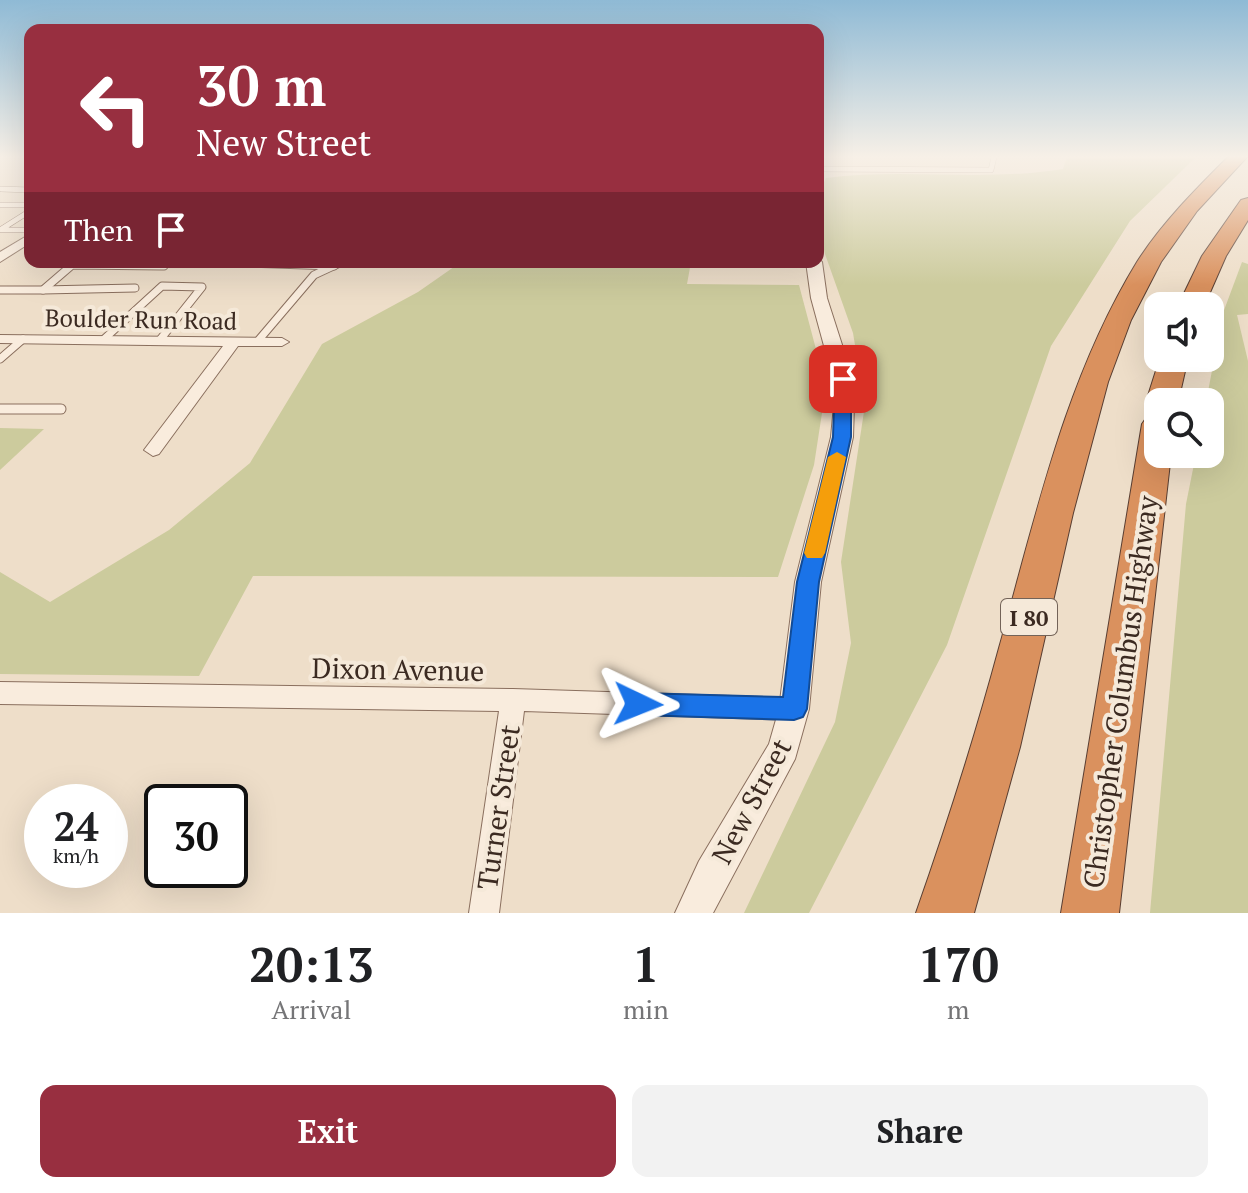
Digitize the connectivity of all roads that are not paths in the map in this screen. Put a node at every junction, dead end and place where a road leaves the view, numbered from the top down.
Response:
1 (18, 200) edge
2 (1194, 200) edge
3 (1248, 204) edge
4 (0, 205) edge
5 (10, 205) junction
6 (24, 207) edge
7 (24, 212) edge
8 (24, 230) edge
9 (24, 242) edge
10 (0, 258) edge
11 (69, 268) edge
12 (329, 268) edge
13 (815, 268) edge
14 (135, 288) dead end
15 (0, 290) edge
16 (43, 290) junction
17 (1197, 292) edge
18 (0, 339) edge
19 (23, 339) junction
20 (103, 340) junction
21 (159, 341) junction
22 (233, 342) junction
23 (257, 342) junction
24 (282, 342) dead end
25 (0, 359) edge
26 (0, 409) edge
27 (61, 409) dead end
28 (153, 450) dead end
29 (1152, 468) edge
30 (0, 693) edge
31 (513, 700) junction
32 (794, 709) junction
33 (484, 913) edge
34 (694, 913) edge
35 (945, 913) edge
36 (1090, 913) edge

1 - 5 lane
2 - 35 highway, I 80
3 - 17 highway
4 - 5 lane
5 - 6 lane
7 - 8 lane
9 - 10 street
11 - 16 lane
12 - 23 lane
13 - 32 street, New Street
14 - 16 lane
15 - 16 lane
18 - 19 street, Boulder Run Road
19 - 20 street, Boulder Run Road
19 - 25 lane
20 - 21 street, Boulder Run Road
20 - 21 lane
21 - 22 street, Boulder Run Road
22 - 23 street, Boulder Run Road
22 - 28 street
23 - 24 street, Boulder Run Road
26 - 27 lane
29 - 36 highway, Christopher Columbus Highway
30 - 31 street, Dixon Avenue
31 - 32 street, Dixon Avenue
31 - 33 street, Turner Street
32 - 34 street, New Street

